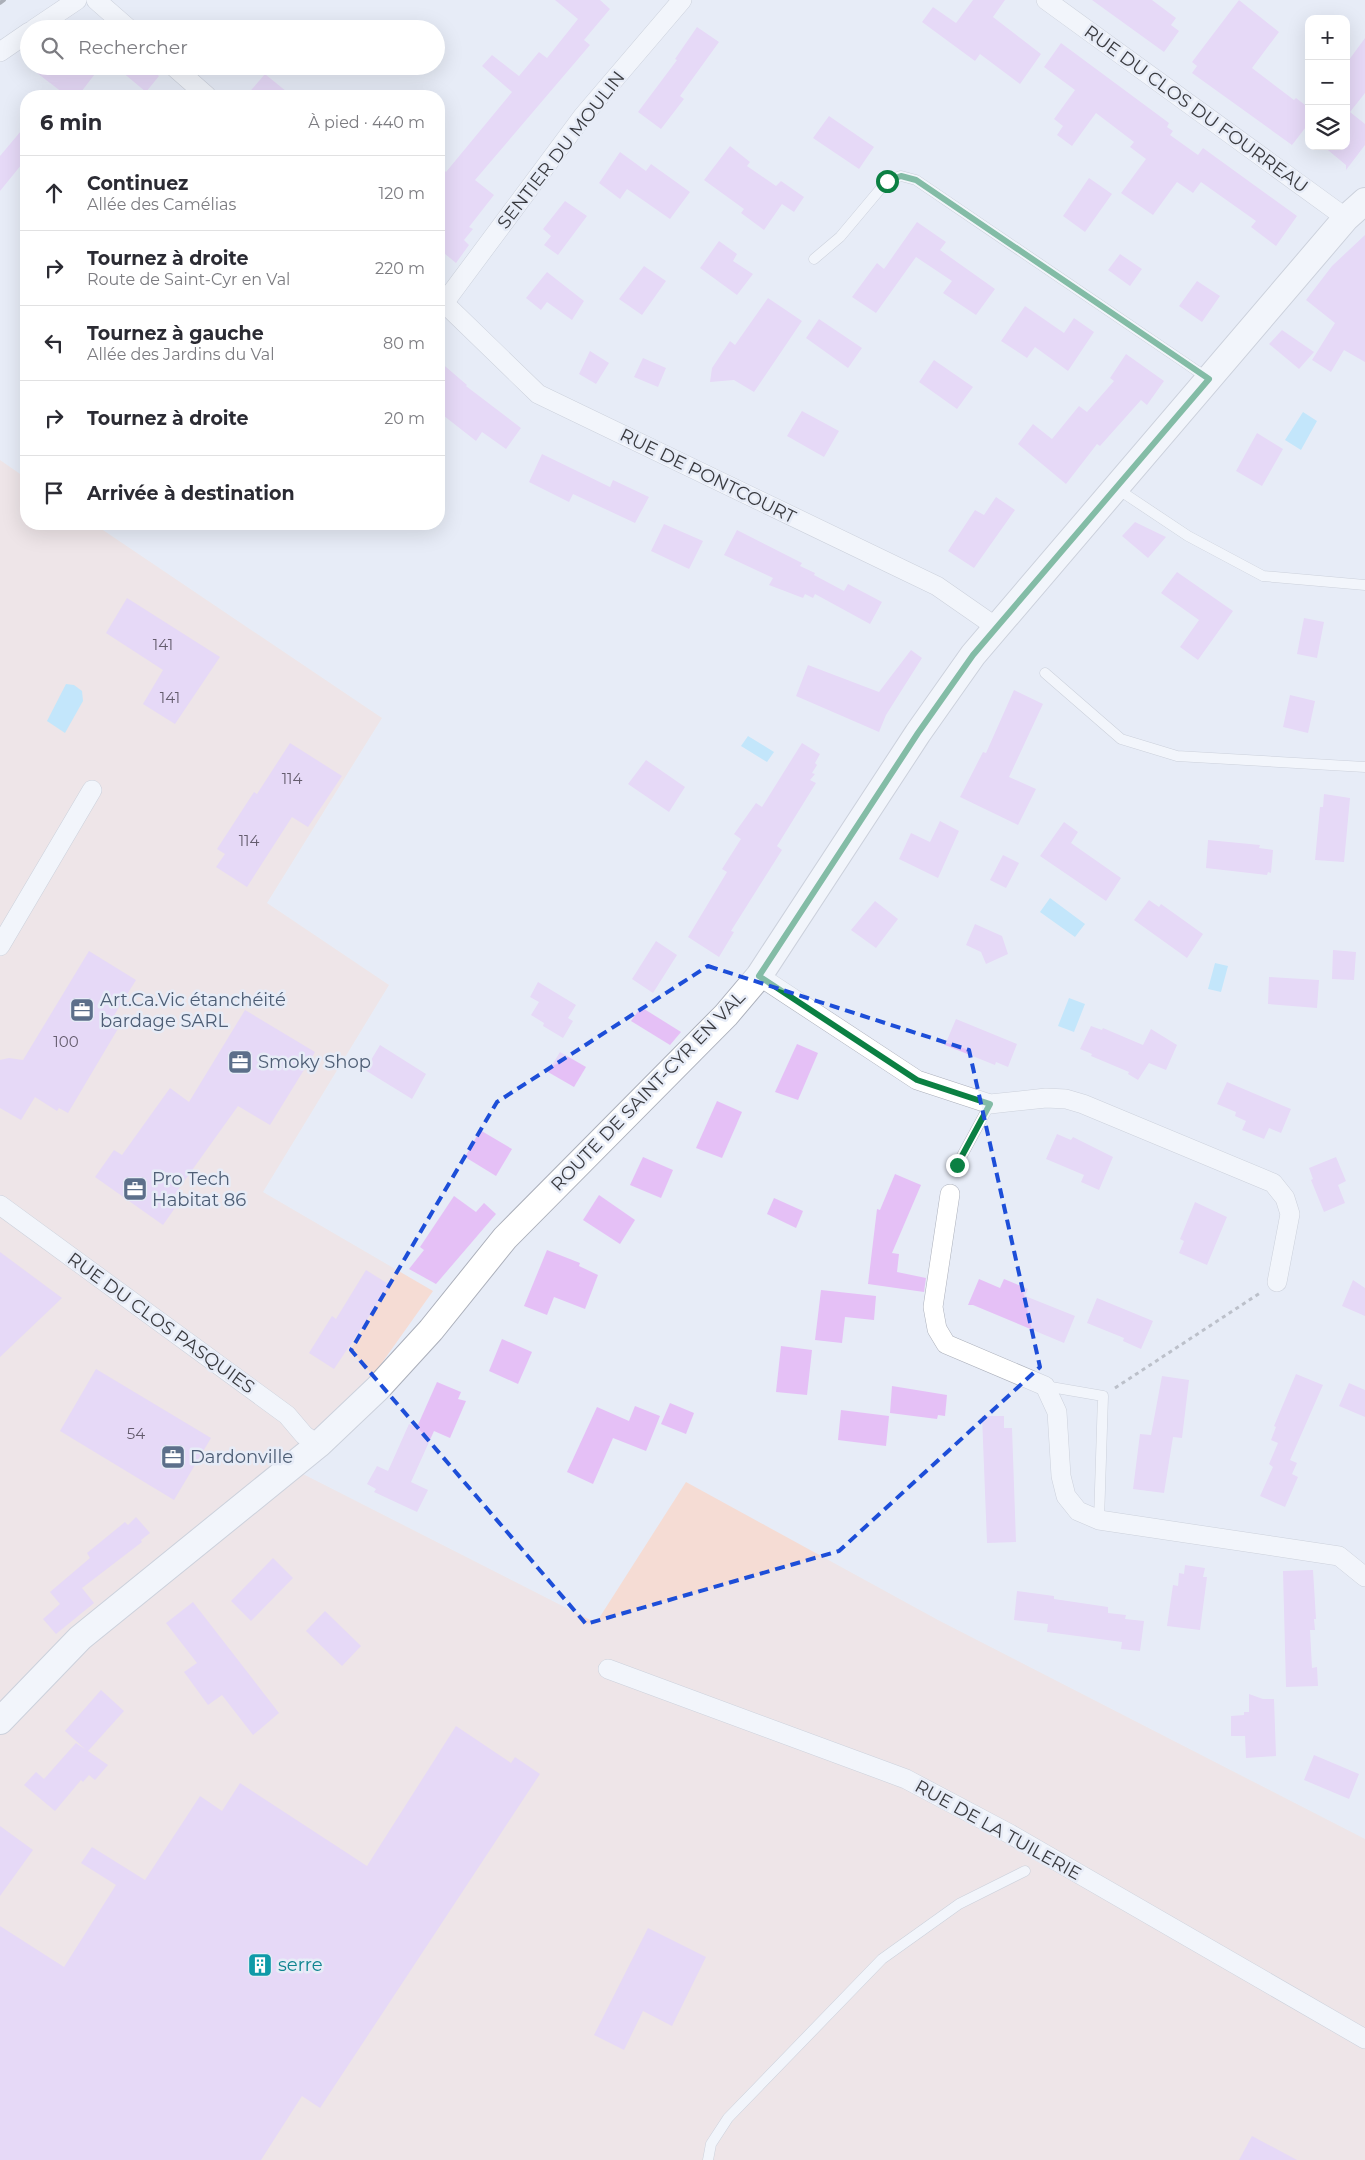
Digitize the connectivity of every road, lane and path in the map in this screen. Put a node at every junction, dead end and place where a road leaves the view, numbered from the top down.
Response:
1 (76, 0) edge
2 (96, 0) edge
3 (682, 0) edge
4 (1046, 0) edge
5 (47, 20) edge
6 (119, 20) edge
7 (20, 38) edge
8 (0, 52) edge
9 (182, 75) edge
10 (200, 90) edge
11 (1356, 210) edge
12 (814, 259) dead end
13 (445, 296) edge
14 (445, 305) edge
15 (1209, 379) junction
16 (1115, 487) junction
17 (1365, 585) edge
18 (996, 627) junction
19 (1045, 673) dead end
20 (1365, 767) edge
21 (92, 790) dead end
22 (0, 946) edge
23 (759, 976) junction
24 (990, 1104) junction
25 (957, 1165) dead end
26 (950, 1194) dead end
27 (0, 1205) edge
28 (1278, 1282) joint
29 (1044, 1386) junction
30 (1103, 1396) junction
31 (318, 1445) junction
32 (1099, 1520) junction
33 (1365, 1577) edge
34 (608, 1670) dead end
35 (0, 1721) edge
36 (1025, 1871) dead end
37 (1365, 2039) edge
38 (708, 2160) edge

1 - 5 street
2 - 6 street
3 - 13 street, SENTIER DU MOULIN
4 - 11 street, RUE DU CLOS DU FOURREAU
7 - 8 street
9 - 10 street
11 - 15 street, ROUTE DE SAINT-CYR EN VAL
12 - 15 lane
14 - 18 street, RUE DE PONTCOURT
15 - 16 street, ROUTE DE SAINT-CYR EN VAL
16 - 17 lane
16 - 18 street, ROUTE DE SAINT-CYR EN VAL
18 - 23 street, ROUTE DE SAINT-CYR EN VAL
19 - 20 lane
21 - 22 street
23 - 24 street
23 - 31 street, ROUTE DE SAINT-CYR EN VAL
24 - 25 lane
24 - 28 street
26 - 29 street
27 - 31 street, RUE DU CLOS PASQUIES
28 - 30 path
29 - 30 lane
29 - 32 street
30 - 32 lane
31 - 35 street, ROUTE DE SAINT-CYR EN VAL
32 - 33 street
34 - 37 street, RUE DE LA TUILERIE
36 - 38 lane

